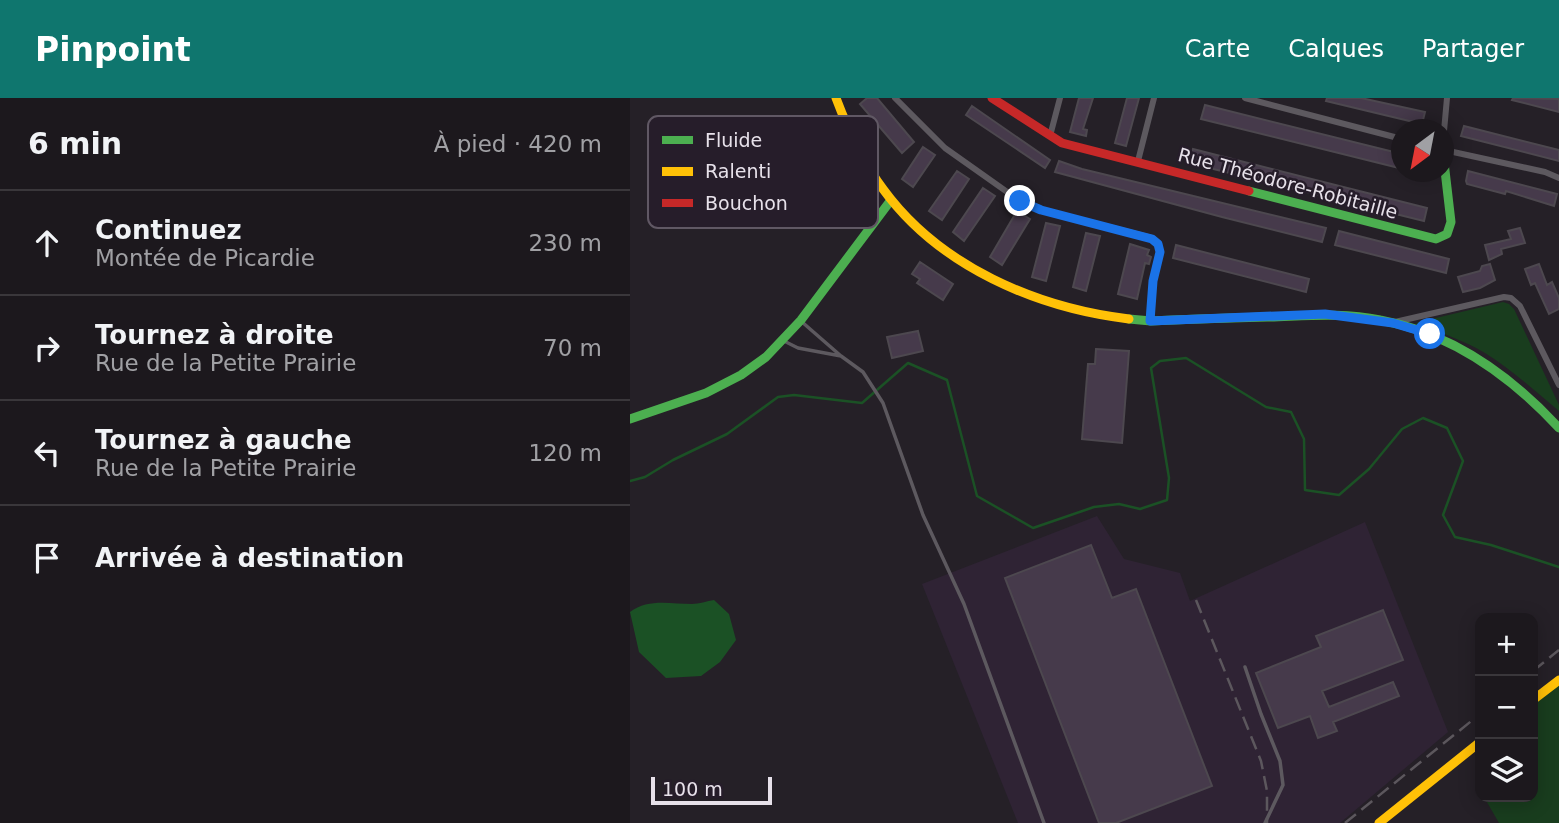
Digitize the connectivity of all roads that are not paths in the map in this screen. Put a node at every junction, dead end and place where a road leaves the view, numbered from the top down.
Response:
1 (836, 98) edge
2 (895, 98) edge
3 (992, 98) edge
4 (1060, 98) edge
5 (1154, 98) edge
6 (1244, 98) edge
7 (1447, 98) edge
8 (843, 116) edge
9 (1445, 119) edge
10 (1050, 136) junction
11 (1391, 136) edge
12 (1454, 152) edge
13 (1138, 161) junction
14 (1559, 178) edge
15 (878, 179) edge
16 (1446, 182) edge
17 (891, 200) junction
18 (878, 217) edge
19 (870, 228) edge
20 (801, 320) junction
21 (1150, 321) junction
22 (1393, 323) junction
23 (782, 340) junction
24 (841, 356) junction
25 (1559, 385) edge
26 (630, 419) edge
27 (1559, 428) edge
28 (1245, 667) dead end
29 (1559, 680) edge
30 (1538, 697) edge
31 (1475, 746) edge
32 (1044, 823) edge
33 (1265, 823) edge
34 (1380, 823) edge

1 - 8 street
2 - 21 street
3 - 10 street, Rue Théodore-Robitaille
4 - 10 street
5 - 13 street
6 - 11 street
7 - 9 street
10 - 13 street, Rue Théodore-Robitaille
12 - 14 street
13 - 16 street, Rue Théodore-Robitaille
15 - 17 street
17 - 18 street
17 - 21 street
19 - 20 street
20 - 23 street
20 - 24 lane
21 - 22 street
22 - 25 street
22 - 27 street
23 - 24 lane
23 - 26 street
24 - 32 lane
28 - 33 lane
29 - 30 street
31 - 34 street

